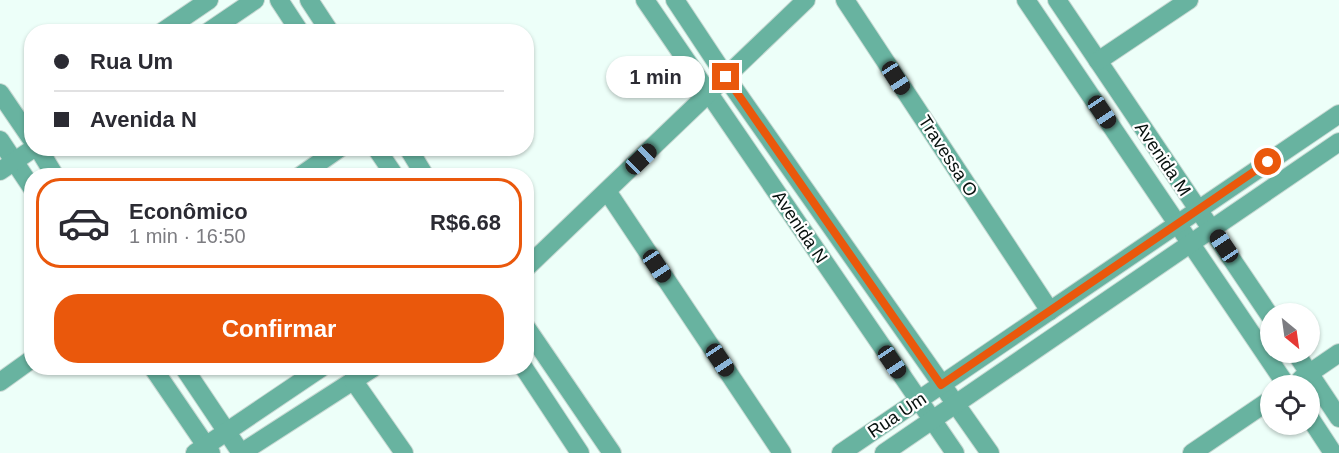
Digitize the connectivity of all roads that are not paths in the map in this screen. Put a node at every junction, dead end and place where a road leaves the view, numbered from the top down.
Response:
1 (209, 0) edge
2 (255, 0) edge
3 (279, 0) edge
4 (309, 0) edge
5 (645, 0) edge
6 (675, 0) edge
7 (806, 0) edge
8 (845, 0) edge
9 (1026, 0) edge
10 (1057, 0) edge
11 (1189, 0) edge
12 (174, 24) edge
13 (220, 24) edge
14 (295, 24) edge
15 (325, 24) edge
16 (1098, 61) junction
17 (726, 77) junction
18 (0, 93) edge
19 (709, 94) junction
20 (1339, 114) edge
21 (24, 122) edge
22 (24, 129) edge
23 (0, 139) edge
24 (1339, 142) edge
25 (24, 156) edge
26 (329, 156) edge
27 (7, 167) edge
28 (311, 168) edge
29 (24, 181) edge
30 (608, 191) junction
31 (1198, 211) junction
32 (1177, 225) junction
33 (1212, 229) junction
34 (1190, 244) junction
35 (534, 260) edge
36 (1261, 303) edge
37 (1050, 311) junction
38 (534, 339) edge
39 (1339, 353) edge
40 (1302, 363) edge
41 (24, 365) edge
42 (1309, 373) junction
43 (157, 375) edge
44 (189, 375) edge
45 (311, 375) edge
46 (361, 375) edge
47 (529, 375) edge
48 (1281, 375) edge
49 (1306, 375) edge
50 (353, 380) junction
51 (0, 382) edge
52 (941, 385) junction
53 (918, 400) junction
54 (956, 404) junction
55 (1260, 407) edge
56 (1339, 418) edge
57 (933, 420) junction
58 (228, 431) junction
59 (1320, 433) edge
60 (204, 451) edge
61 (242, 453) edge
62 (404, 453) edge
63 (580, 453) edge
64 (612, 453) edge
65 (782, 453) edge
66 (841, 453) edge
67 (884, 453) edge
68 (956, 453) edge
69 (990, 453) edge
70 (1192, 453) edge
71 (1333, 453) edge

1 - 12 street
2 - 13 street
3 - 14 street
4 - 15 street
5 - 19 street, Avenida N
6 - 17 street, Avenida N
7 - 17 street
8 - 37 street, Travessa O
9 - 32 street, Avenida M
10 - 16 street, Avenida M
11 - 16 street
16 - 31 street, Avenida M
17 - 19 street
17 - 52 street, Avenida N
18 - 21 street
19 - 30 street
19 - 53 street, Avenida N
20 - 31 street, Rua Um
22 - 23 street
23 - 27 street
24 - 33 street, Rua Um
25 - 27 street
26 - 28 street
27 - 29 street
30 - 35 street
30 - 65 street
31 - 32 street, Rua Um
31 - 33 street, Avenida M
32 - 34 street, Avenida M
32 - 37 street, Rua Um
33 - 34 street, Rua Um
33 - 36 street, Avenida M
34 - 48 street, Avenida M
34 - 54 street, Rua Um
37 - 52 street, Rua Um
38 - 64 street
39 - 42 street
40 - 42 street
41 - 51 street
42 - 49 street
42 - 56 street
43 - 60 street
44 - 58 street
45 - 58 street
46 - 50 street
47 - 63 street
50 - 61 street
50 - 62 street
52 - 53 street, Rua Um
52 - 54 street, Avenida N
53 - 57 street, Avenida N
53 - 66 street, Rua Um
54 - 57 street, Rua Um
54 - 69 street, Avenida N
55 - 70 street
57 - 67 street, Rua Um
57 - 68 street, Avenida N
58 - 60 street
58 - 61 street
59 - 71 street

